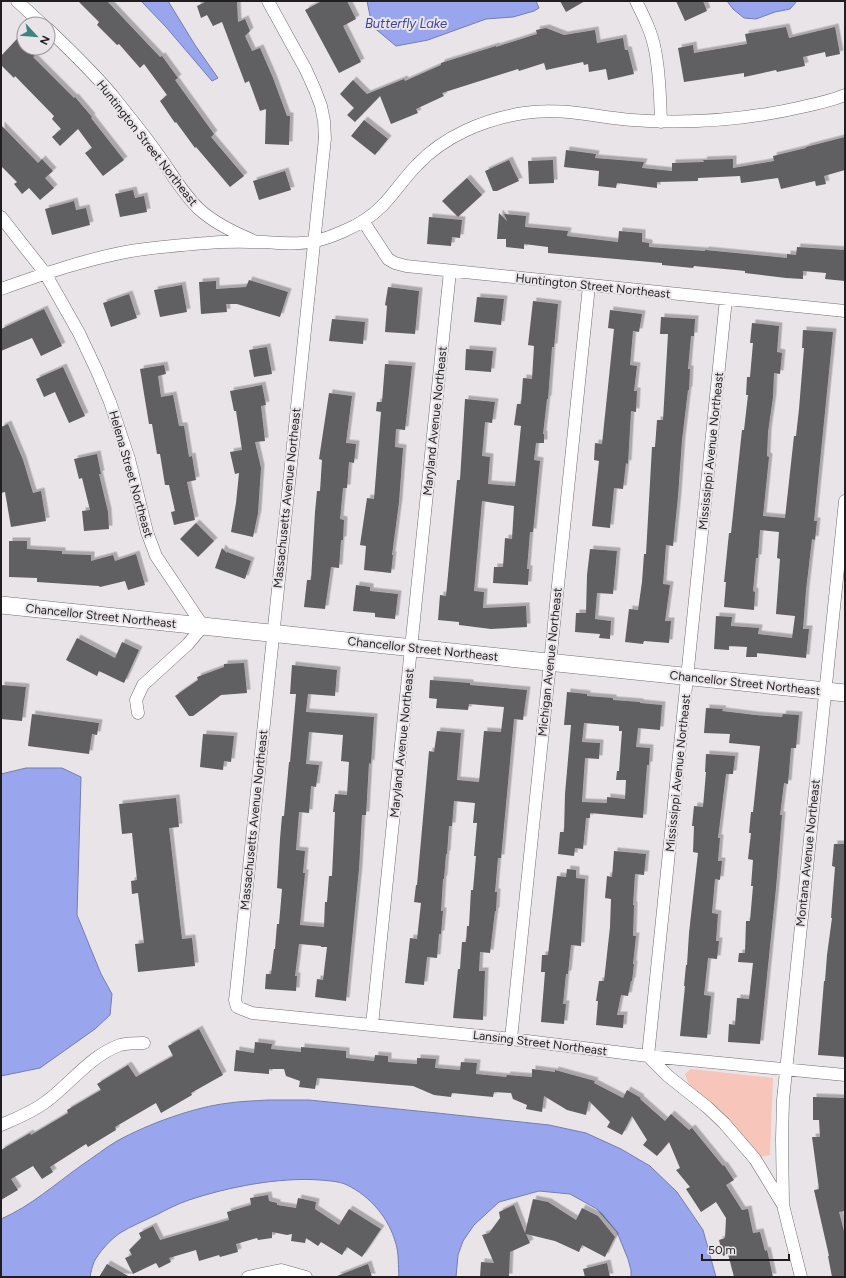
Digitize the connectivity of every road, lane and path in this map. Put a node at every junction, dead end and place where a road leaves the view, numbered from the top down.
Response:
1 (16, 1) edge
2 (268, 1) edge
3 (636, 1) edge
4 (33, 16) edge
5 (56, 37) edge
6 (845, 96) edge
7 (661, 122) junction
8 (1, 217) edge
9 (363, 221) junction
10 (256, 242) junction
11 (313, 242) junction
12 (450, 271) junction
13 (45, 273) junction
14 (589, 286) junction
15 (1, 289) edge
16 (726, 299) junction
17 (845, 311) edge
18 (845, 501) edge
19 (1, 605) edge
20 (203, 626) junction
21 (273, 633) junction
22 (412, 648) junction
23 (550, 662) junction
24 (688, 677) junction
25 (825, 691) junction
26 (845, 693) edge
27 (138, 713) dead end
28 (237, 1006) joint
29 (372, 1025) junction
30 (511, 1039) junction
31 (144, 1043) dead end
32 (648, 1056) junction
33 (786, 1069) junction
34 (845, 1075) edge
35 (1, 1125) edge
36 (784, 1205) junction
37 (248, 1277) edge
38 (306, 1277) edge
39 (801, 1277) edge

1 - 4 street
2 - 11 street, Massachusetts Avenue Northeast
3 - 7 street
5 - 10 street, Huntington Street Northeast
6 - 7 street
7 - 9 street
8 - 13 street, Helena Street Northeast
9 - 11 street
9 - 12 street, Huntington Street Northeast
10 - 11 street
10 - 13 street
11 - 21 street, Massachusetts Avenue Northeast
12 - 14 street, Huntington Street Northeast
12 - 22 street, Maryland Avenue Northeast
13 - 15 street
13 - 20 street, Helena Street Northeast
14 - 16 street, Huntington Street Northeast
14 - 23 street, Michigan Avenue Northeast
16 - 17 street, Huntington Street Northeast
16 - 24 street, Mississippi Avenue Northeast
18 - 25 street, Montana Avenue Northeast
19 - 20 street, Chancellor Street Northeast
20 - 21 street, Chancellor Street Northeast
20 - 27 street
21 - 22 street, Chancellor Street Northeast
21 - 28 street, Massachusetts Avenue Northeast
22 - 23 street, Chancellor Street Northeast
22 - 29 street, Maryland Avenue Northeast
23 - 24 street, Chancellor Street Northeast
23 - 30 street, Michigan Avenue Northeast
24 - 25 street, Chancellor Street Northeast
24 - 32 street, Mississippi Avenue Northeast
25 - 26 street, Chancellor Street Northeast
25 - 33 street, Montana Avenue Northeast
28 - 29 street, Lansing Street Northeast
29 - 30 street, Lansing Street Northeast
30 - 32 street, Lansing Street Northeast
31 - 35 street
32 - 33 street, Lansing Street Northeast
32 - 36 street, Montana Avenue Northeast
33 - 34 street, Lansing Street Northeast
33 - 36 street, Montana Avenue Northeast
36 - 39 street, Montana Avenue Northeast
37 - 38 street

